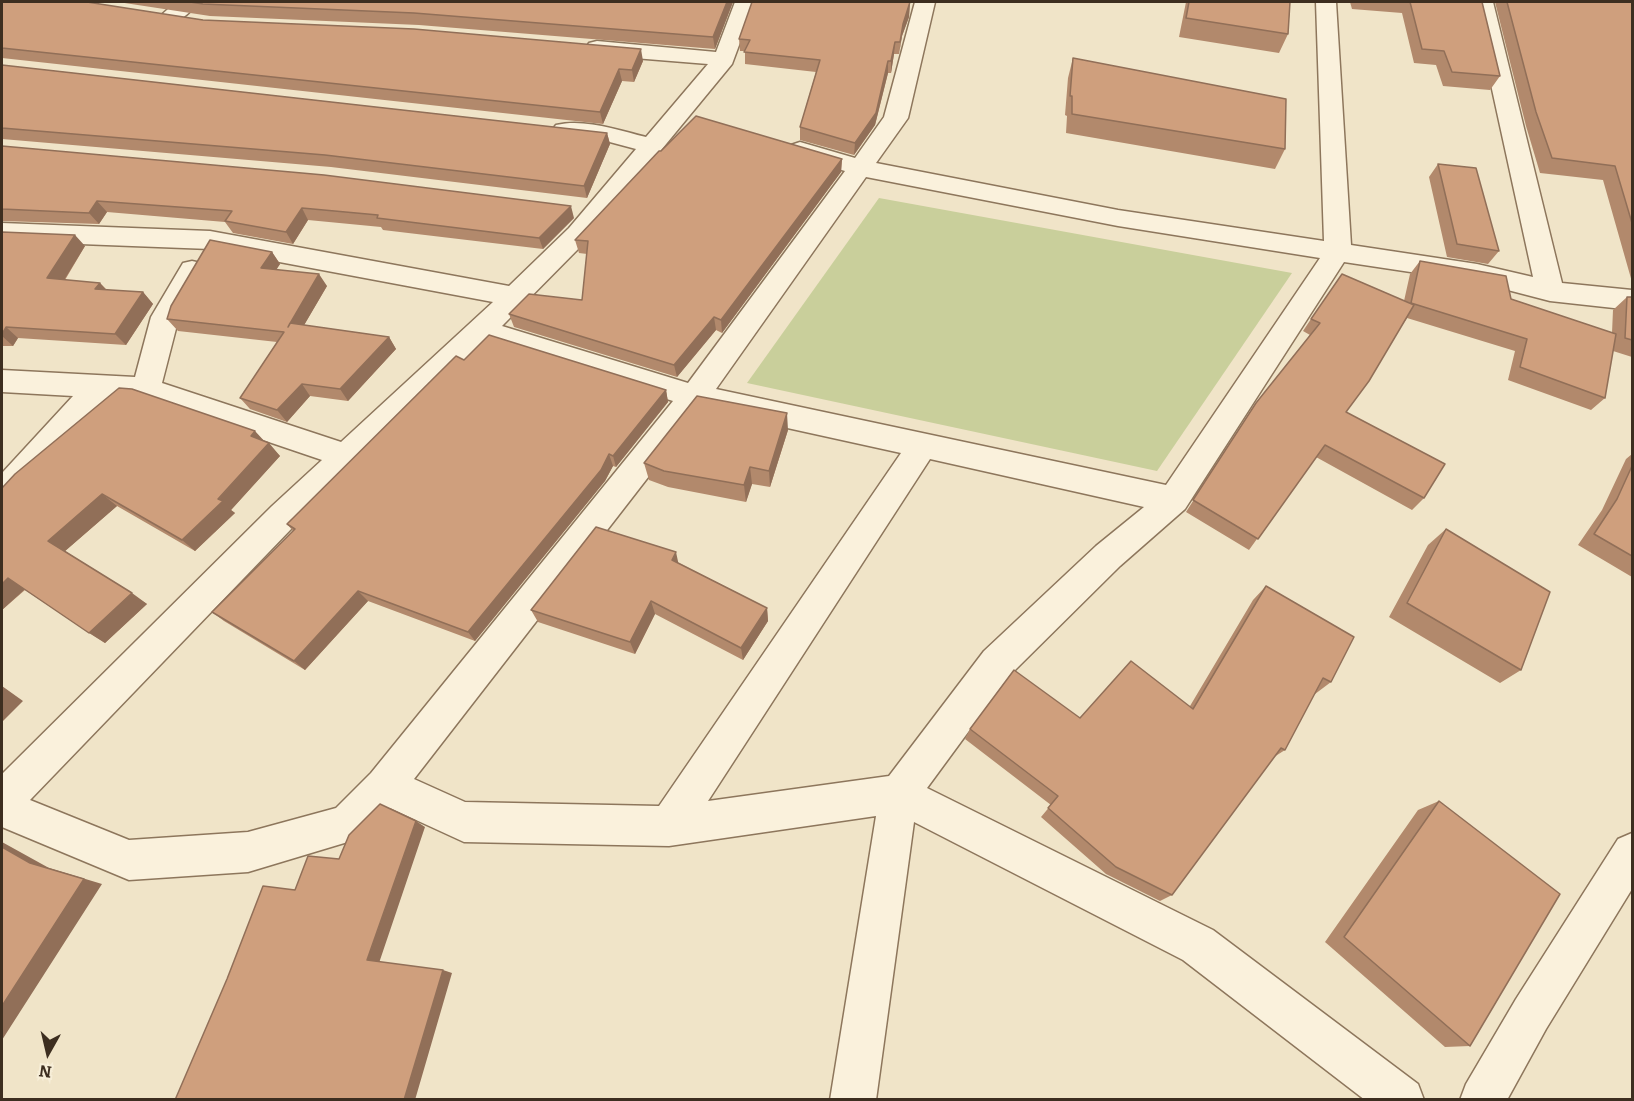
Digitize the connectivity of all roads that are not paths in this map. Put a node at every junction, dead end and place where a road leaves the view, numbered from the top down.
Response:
1 (188, 2) edge
2 (745, 2) edge
3 (926, 2) edge
4 (1326, 2) edge
5 (1483, 2) edge
6 (148, 14) edge
7 (170, 17) junction
8 (200, 22) edge
9 (571, 46) edge
10 (724, 59) junction
11 (546, 128) edge
12 (776, 143) edge
13 (651, 146) junction
14 (861, 168) junction
15 (2, 232) edge
16 (210, 240) junction
17 (1338, 251) junction
18 (1550, 291) junction
19 (513, 296) junction
20 (1632, 300) edge
21 (481, 330) junction
22 (2, 381) edge
23 (101, 385) junction
24 (146, 389) junction
25 (694, 396) junction
26 (923, 445) junction
27 (346, 456) junction
28 (2, 494) edge
29 (1174, 500) junction
30 (385, 786) junction
31 (899, 794) junction
32 (2, 801) edge
33 (2, 808) edge
34 (669, 826) junction
35 (1632, 853) edge
36 (853, 1100) edge
37 (1402, 1100) edge
38 (1482, 1100) edge

1 - 7 street
2 - 10 street
3 - 14 street
4 - 17 street
5 - 18 street
6 - 7 street
7 - 8 street
9 - 10 street
10 - 13 street
11 - 13 street
12 - 14 street
13 - 19 street
14 - 17 street
14 - 25 street
15 - 16 street
16 - 19 street
16 - 24 street
17 - 18 street
17 - 29 street
18 - 20 street
19 - 21 street
21 - 25 street
21 - 27 street
22 - 23 street
23 - 24 street
23 - 28 street
24 - 27 street
25 - 26 street
25 - 30 street
26 - 29 street
26 - 34 street
27 - 32 street
29 - 31 street
30 - 33 street
30 - 34 street
31 - 34 street
31 - 36 street
31 - 37 street
35 - 38 street

